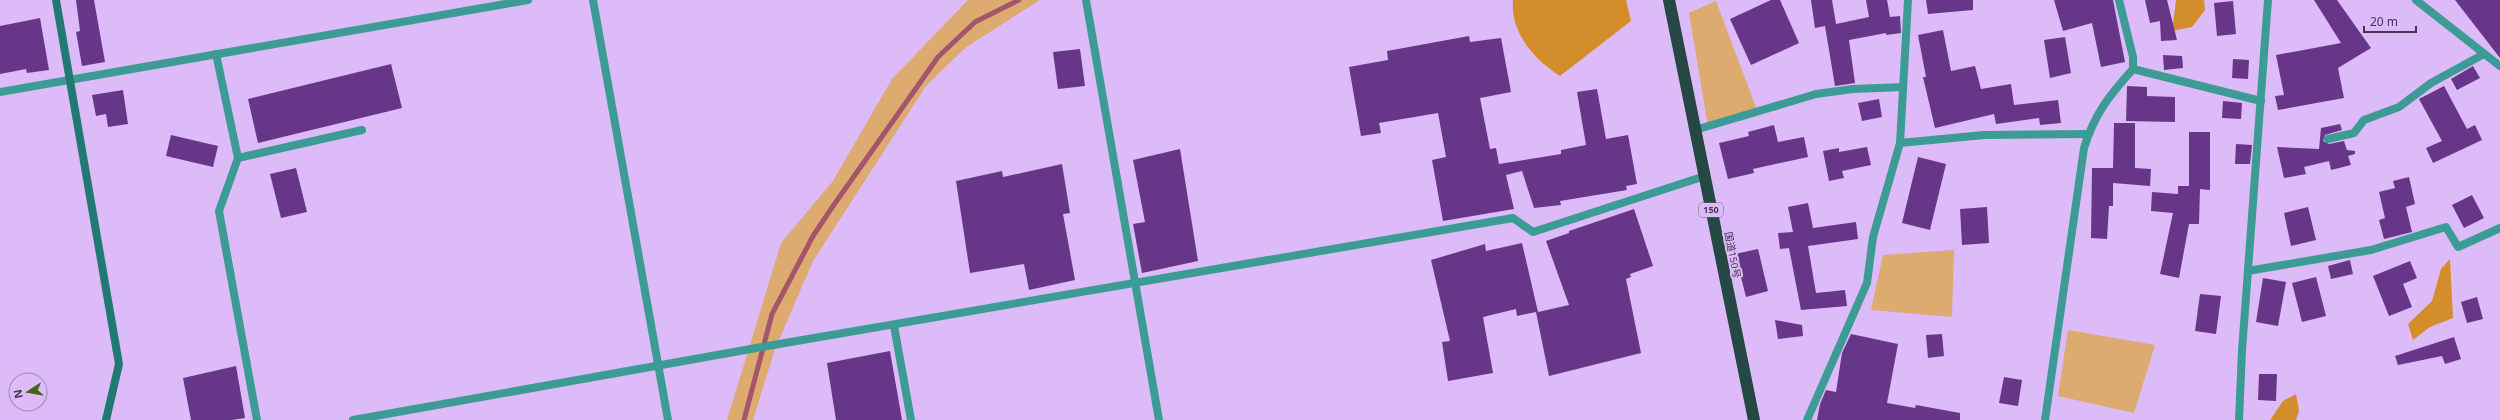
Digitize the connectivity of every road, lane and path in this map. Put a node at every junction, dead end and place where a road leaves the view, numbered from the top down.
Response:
1 (56, 0) edge
2 (528, 0) edge
3 (593, 0) edge
4 (1086, 0) edge
5 (1669, 0) edge
6 (1908, 0) edge
7 (2119, 0) edge
8 (2268, 0) edge
9 (2416, 0) edge
10 (216, 54) junction
11 (2484, 54) junction
12 (2500, 66) edge
13 (2133, 69) junction
14 (70, 79) junction
15 (1903, 87) junction
16 (0, 92) edge
17 (2261, 101) junction
18 (362, 130) dead end
19 (1695, 130) junction
20 (2088, 134) junction
21 (2328, 139) dead end
22 (1900, 143) junction
23 (238, 158) junction
24 (1705, 176) junction
25 (2500, 228) edge
26 (2248, 271) junction
27 (1136, 284) junction
28 (894, 326) junction
29 (658, 367) junction
30 (106, 420) edge
31 (257, 420) edge
32 (353, 420) edge
33 (668, 420) edge
34 (911, 420) edge
35 (1159, 420) edge
36 (1754, 420) edge
37 (1807, 420) edge
38 (2045, 420) edge
39 (2239, 420) edge

1 - 14 street
2 - 10 street
3 - 29 street
4 - 27 street
5 - 19 highway, 国道150号 / 150
6 - 15 street
7 - 13 street
8 - 17 street
9 - 11 street
10 - 14 street
10 - 23 street
11 - 12 street
11 - 21 street
13 - 17 street
13 - 20 street
14 - 16 street
14 - 30 street
15 - 19 street
15 - 22 street
17 - 26 street
18 - 23 street
19 - 24 highway, 国道150号 / 150
20 - 22 street
20 - 38 street
22 - 37 street
23 - 31 street
24 - 27 street
24 - 36 highway, 国道150号 / 150
25 - 26 street
26 - 39 street
27 - 28 street
27 - 35 street
28 - 29 street
28 - 34 street
29 - 32 street
29 - 33 street

